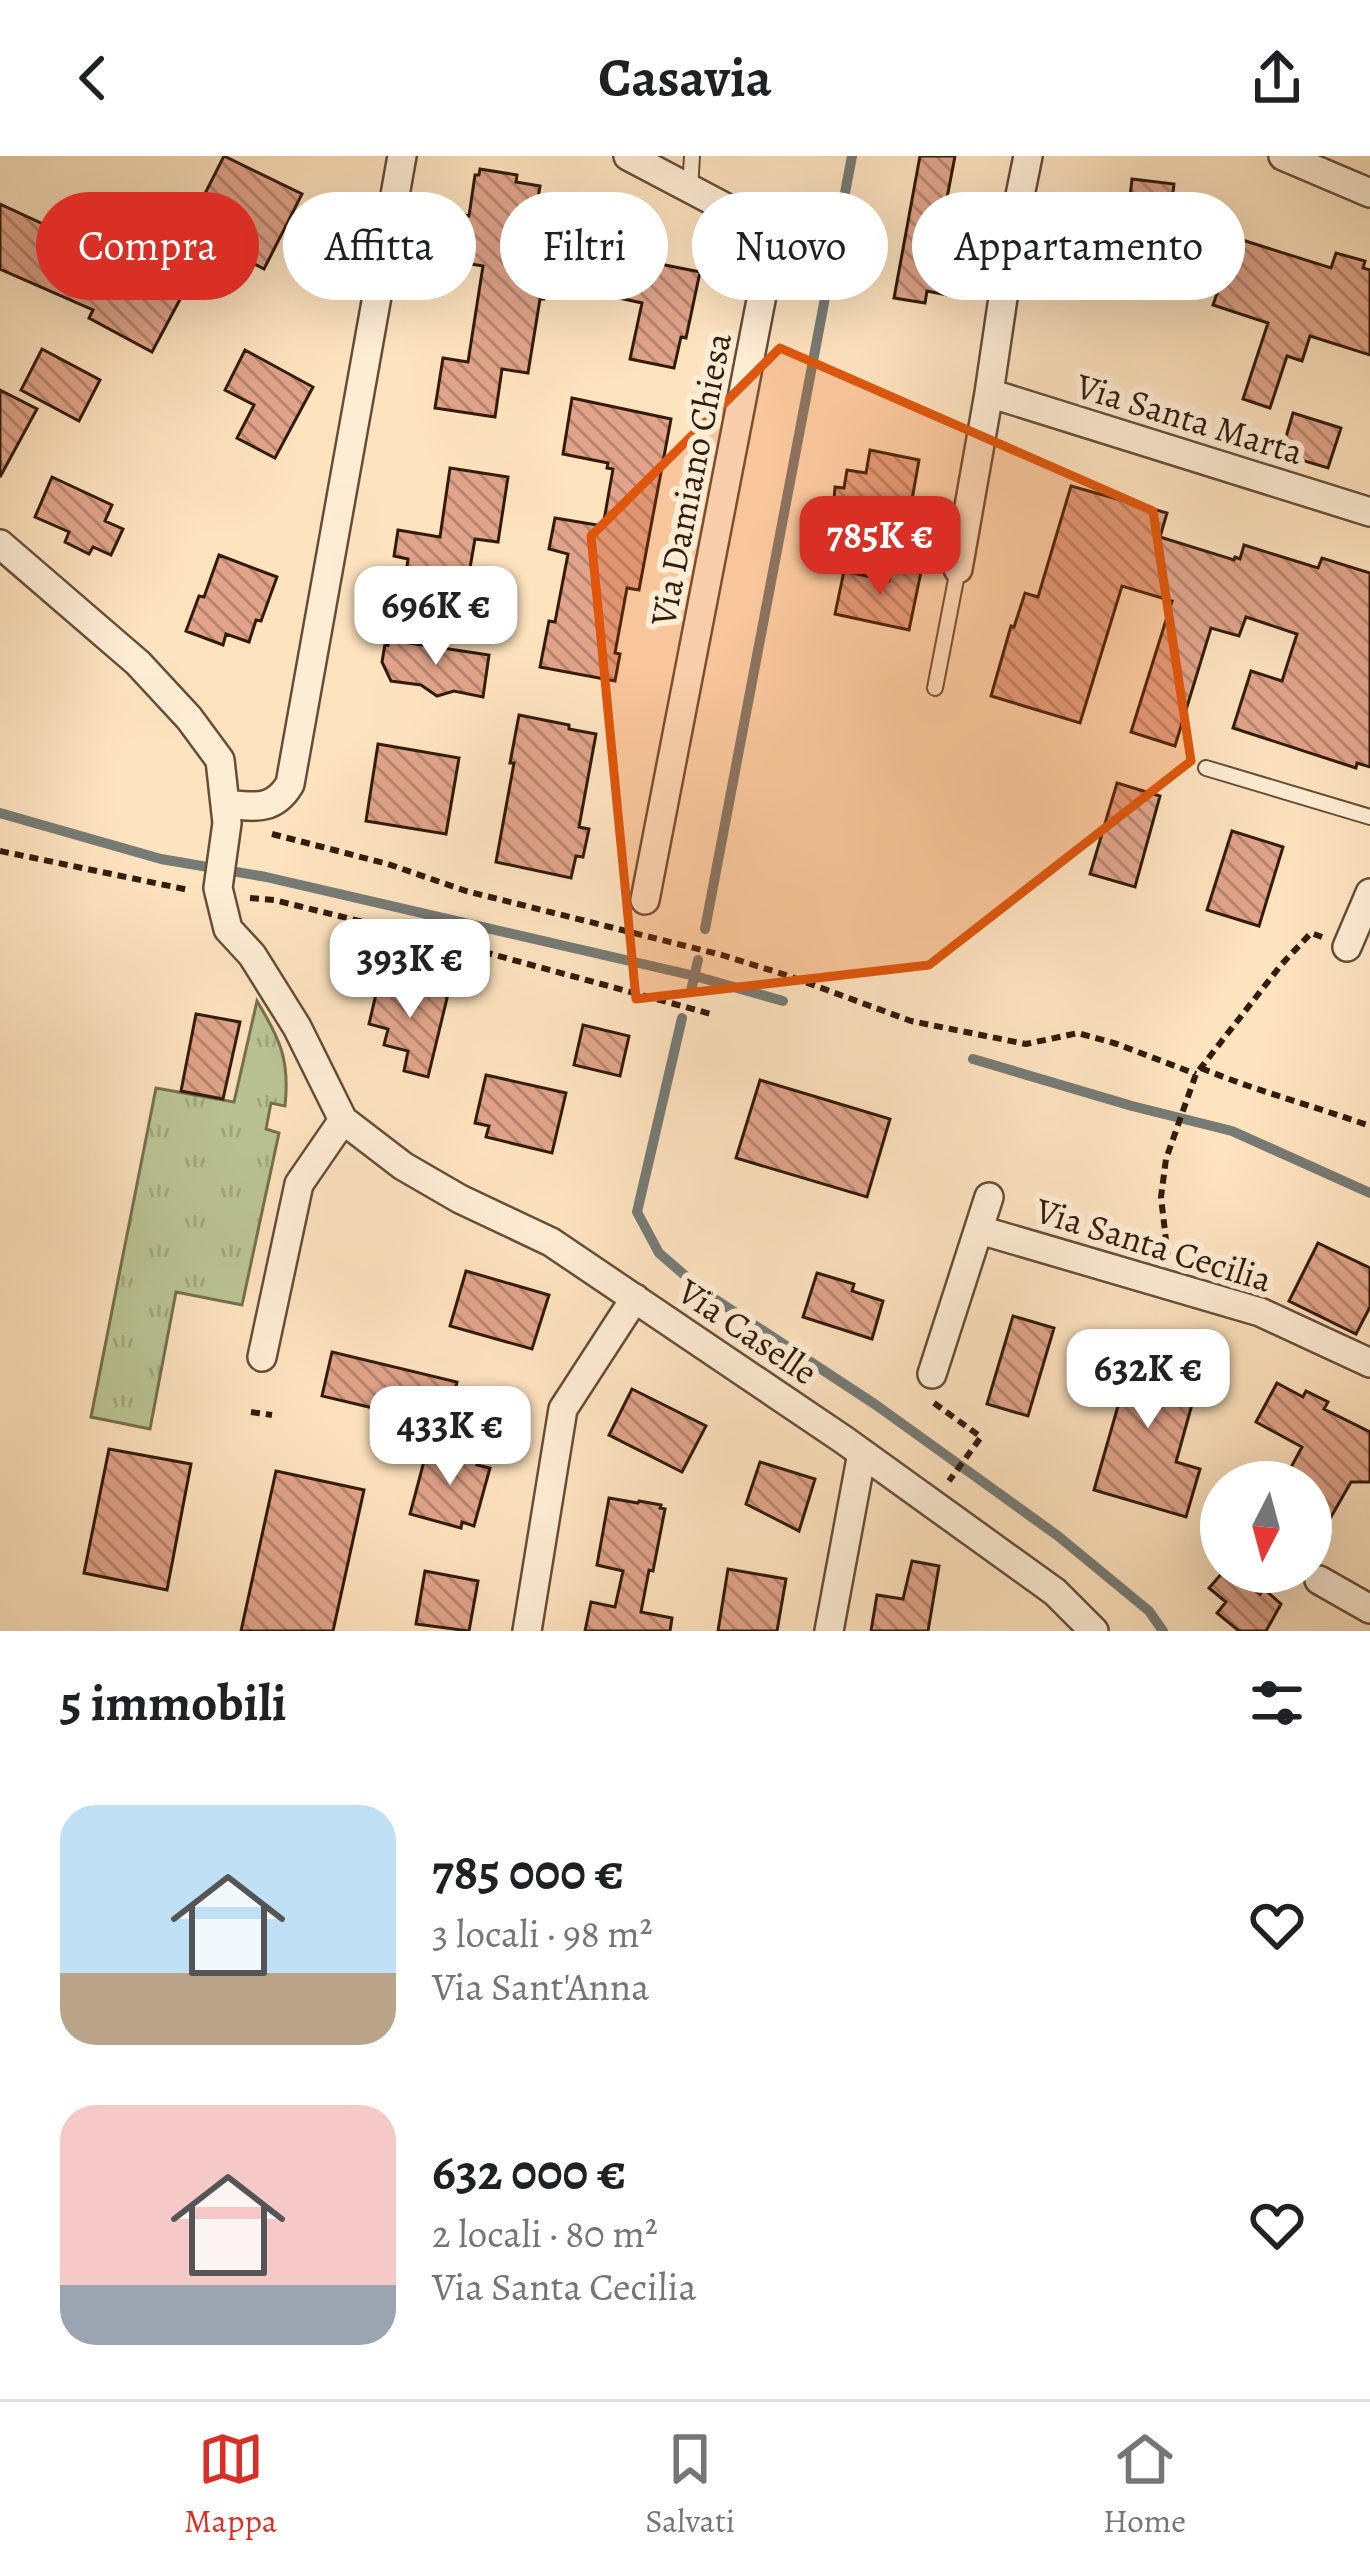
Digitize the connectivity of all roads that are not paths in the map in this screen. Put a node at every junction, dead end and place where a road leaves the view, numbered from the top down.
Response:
1 (402, 156) edge
2 (628, 156) edge
3 (692, 156) edge
4 (1028, 156) edge
5 (1283, 156) edge
6 (690, 189) junction
7 (1370, 193) edge
8 (989, 393) junction
9 (1370, 512) edge
10 (0, 544) edge
11 (958, 569) joint
12 (935, 688) dead end
13 (1206, 768) dead end
14 (1370, 817) edge
15 (226, 822) junction
16 (1370, 893) edge
17 (645, 900) dead end
18 (1347, 947) road end
19 (343, 1120) junction
20 (989, 1197) dead end
21 (980, 1230) junction
22 (635, 1298) junction
23 (262, 1357) dead end
24 (1370, 1363) edge
25 (932, 1374) road end
26 (862, 1453) junction
27 (1332, 1587) edge
28 (1370, 1609) edge
29 (527, 1631) edge
30 (829, 1631) edge
31 (1094, 1631) edge

1 - 15 street
2 - 6 street, Via Damiano Chiesa
3 - 6 lane
4 - 8 street
5 - 7 street
6 - 17 street, Via Damiano Chiesa
8 - 9 street, Via Santa Marta
8 - 11 street
10 - 15 street
11 - 12 lane
13 - 14 lane
15 - 19 street, Via Caselle
16 - 18 street
19 - 22 street, Via Caselle
19 - 23 street
20 - 21 street, Via Santa Cecilia
21 - 24 street, Via Santa Cecilia
21 - 25 street, Via Santa Cecilia
22 - 26 street, Via Caselle
22 - 29 street
26 - 30 street
26 - 31 street, Via Caselle
27 - 28 street

